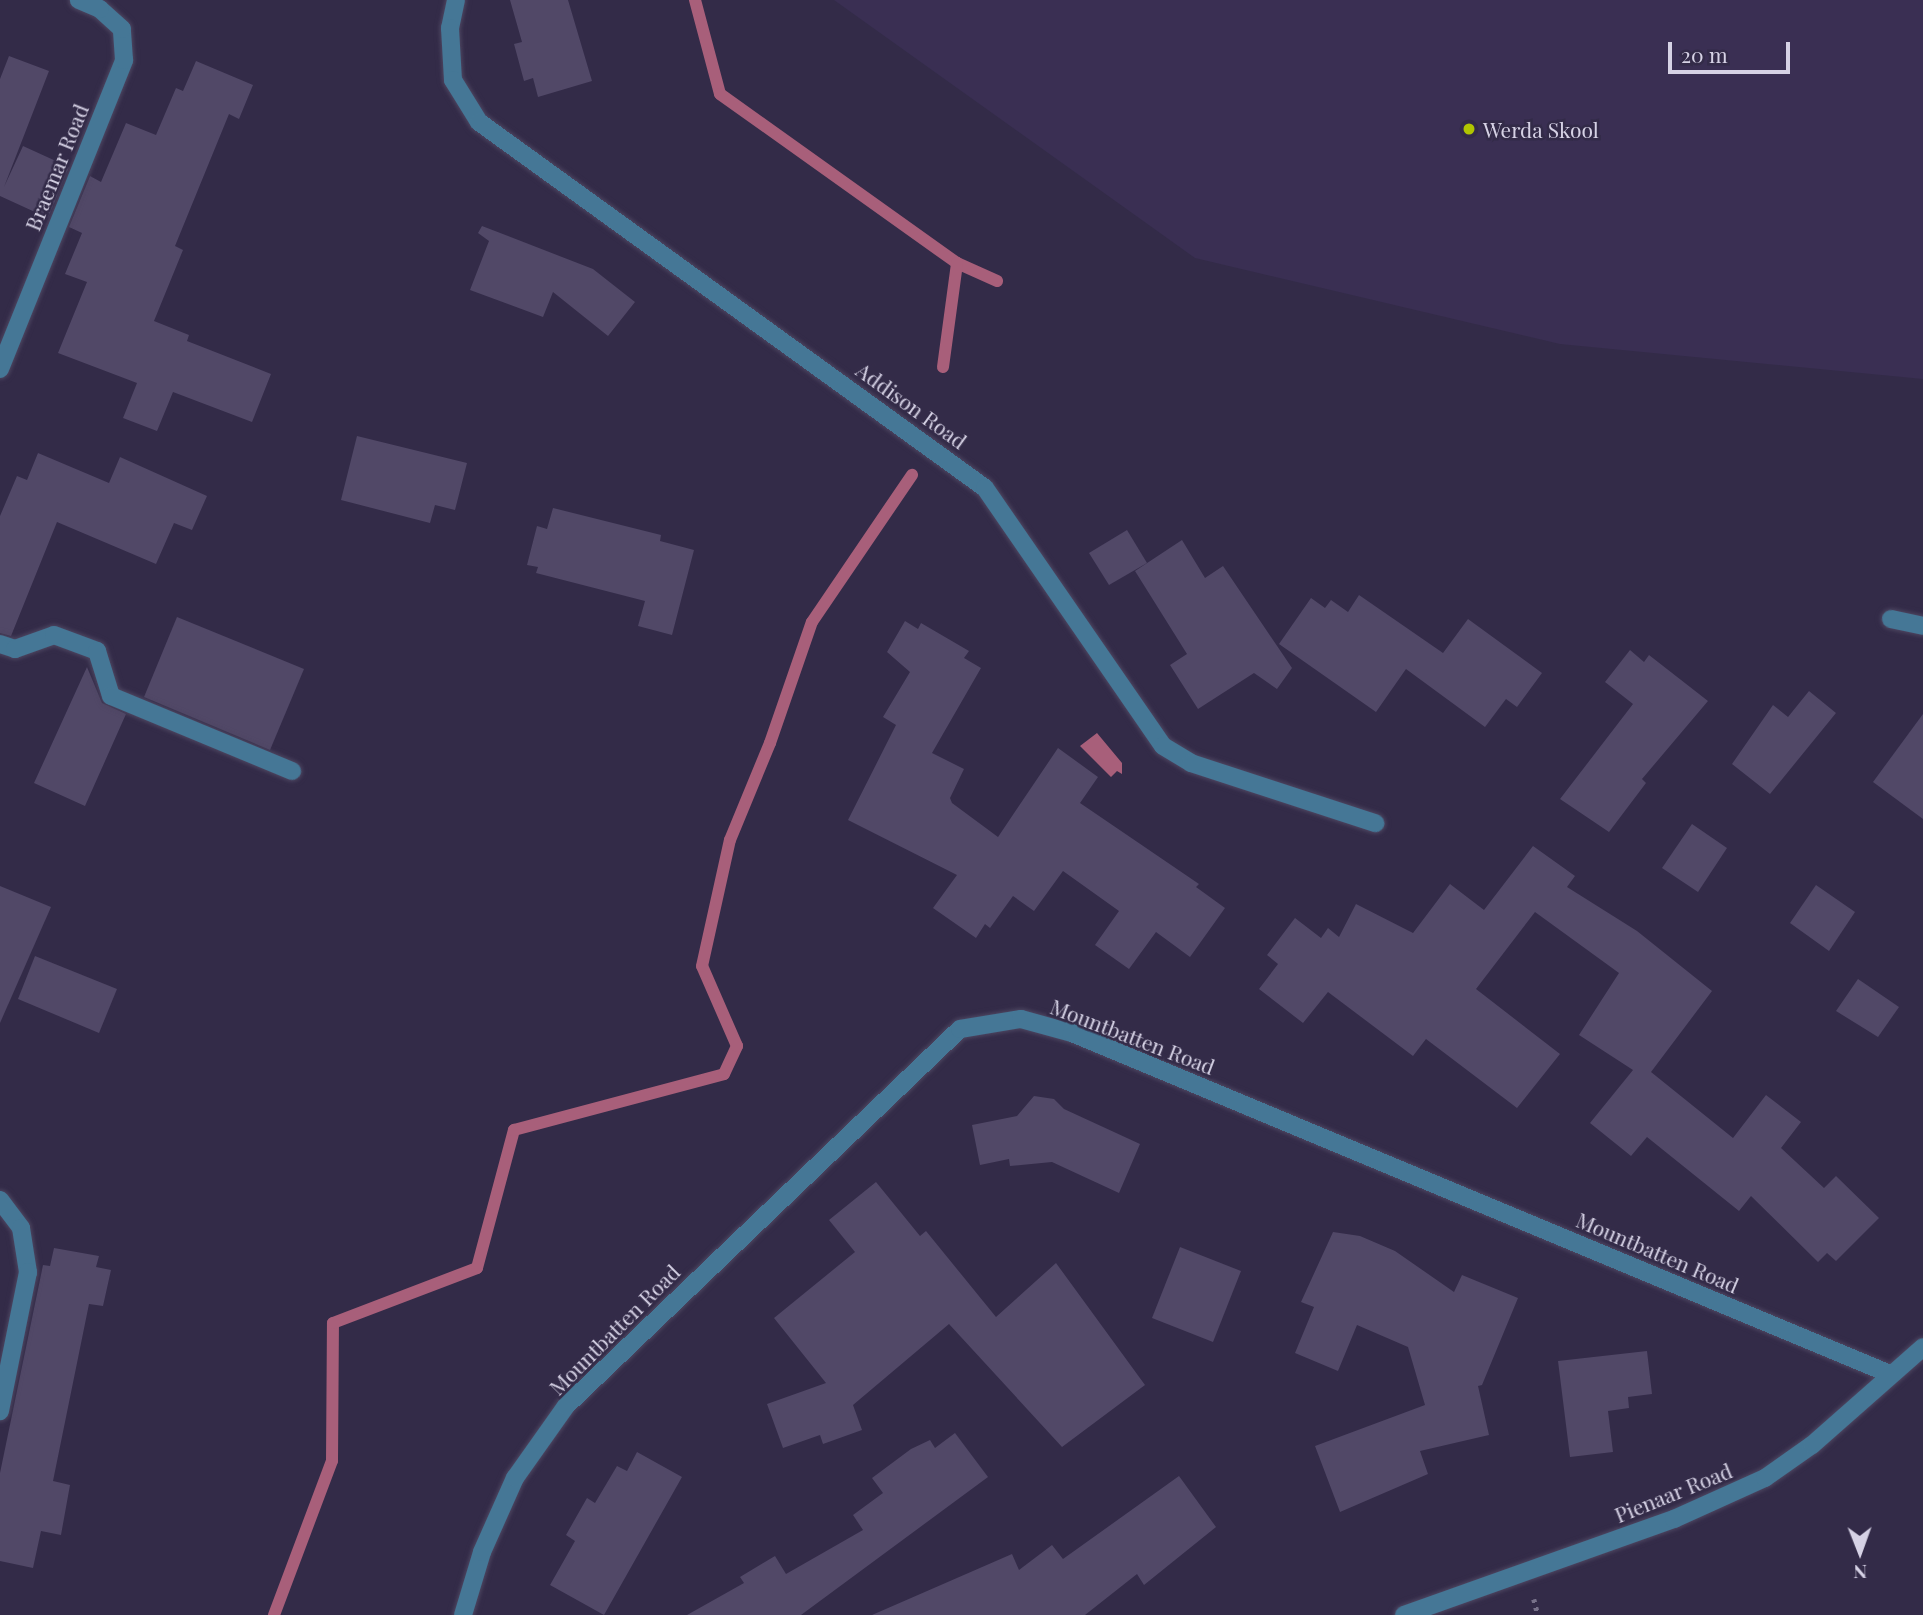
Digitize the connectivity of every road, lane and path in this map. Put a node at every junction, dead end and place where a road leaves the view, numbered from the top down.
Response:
1 (79, 0) edge
2 (456, 0) edge
3 (0, 369) edge
4 (1891, 619) dead end
5 (1923, 626) edge
6 (0, 644) edge
7 (292, 771) dead end
8 (1375, 824) dead end
9 (0, 1200) edge
10 (1923, 1347) edge
11 (1890, 1374) junction
12 (0, 1411) edge
13 (463, 1615) edge
14 (1404, 1615) edge

1 - 3 street, Braemar Road
2 - 8 street, Addison Road
4 - 5 street
6 - 7 street
9 - 12 street
10 - 11 street, Pienaar Road
11 - 13 street, Mountbatten Road
11 - 14 street, Pienaar Road

